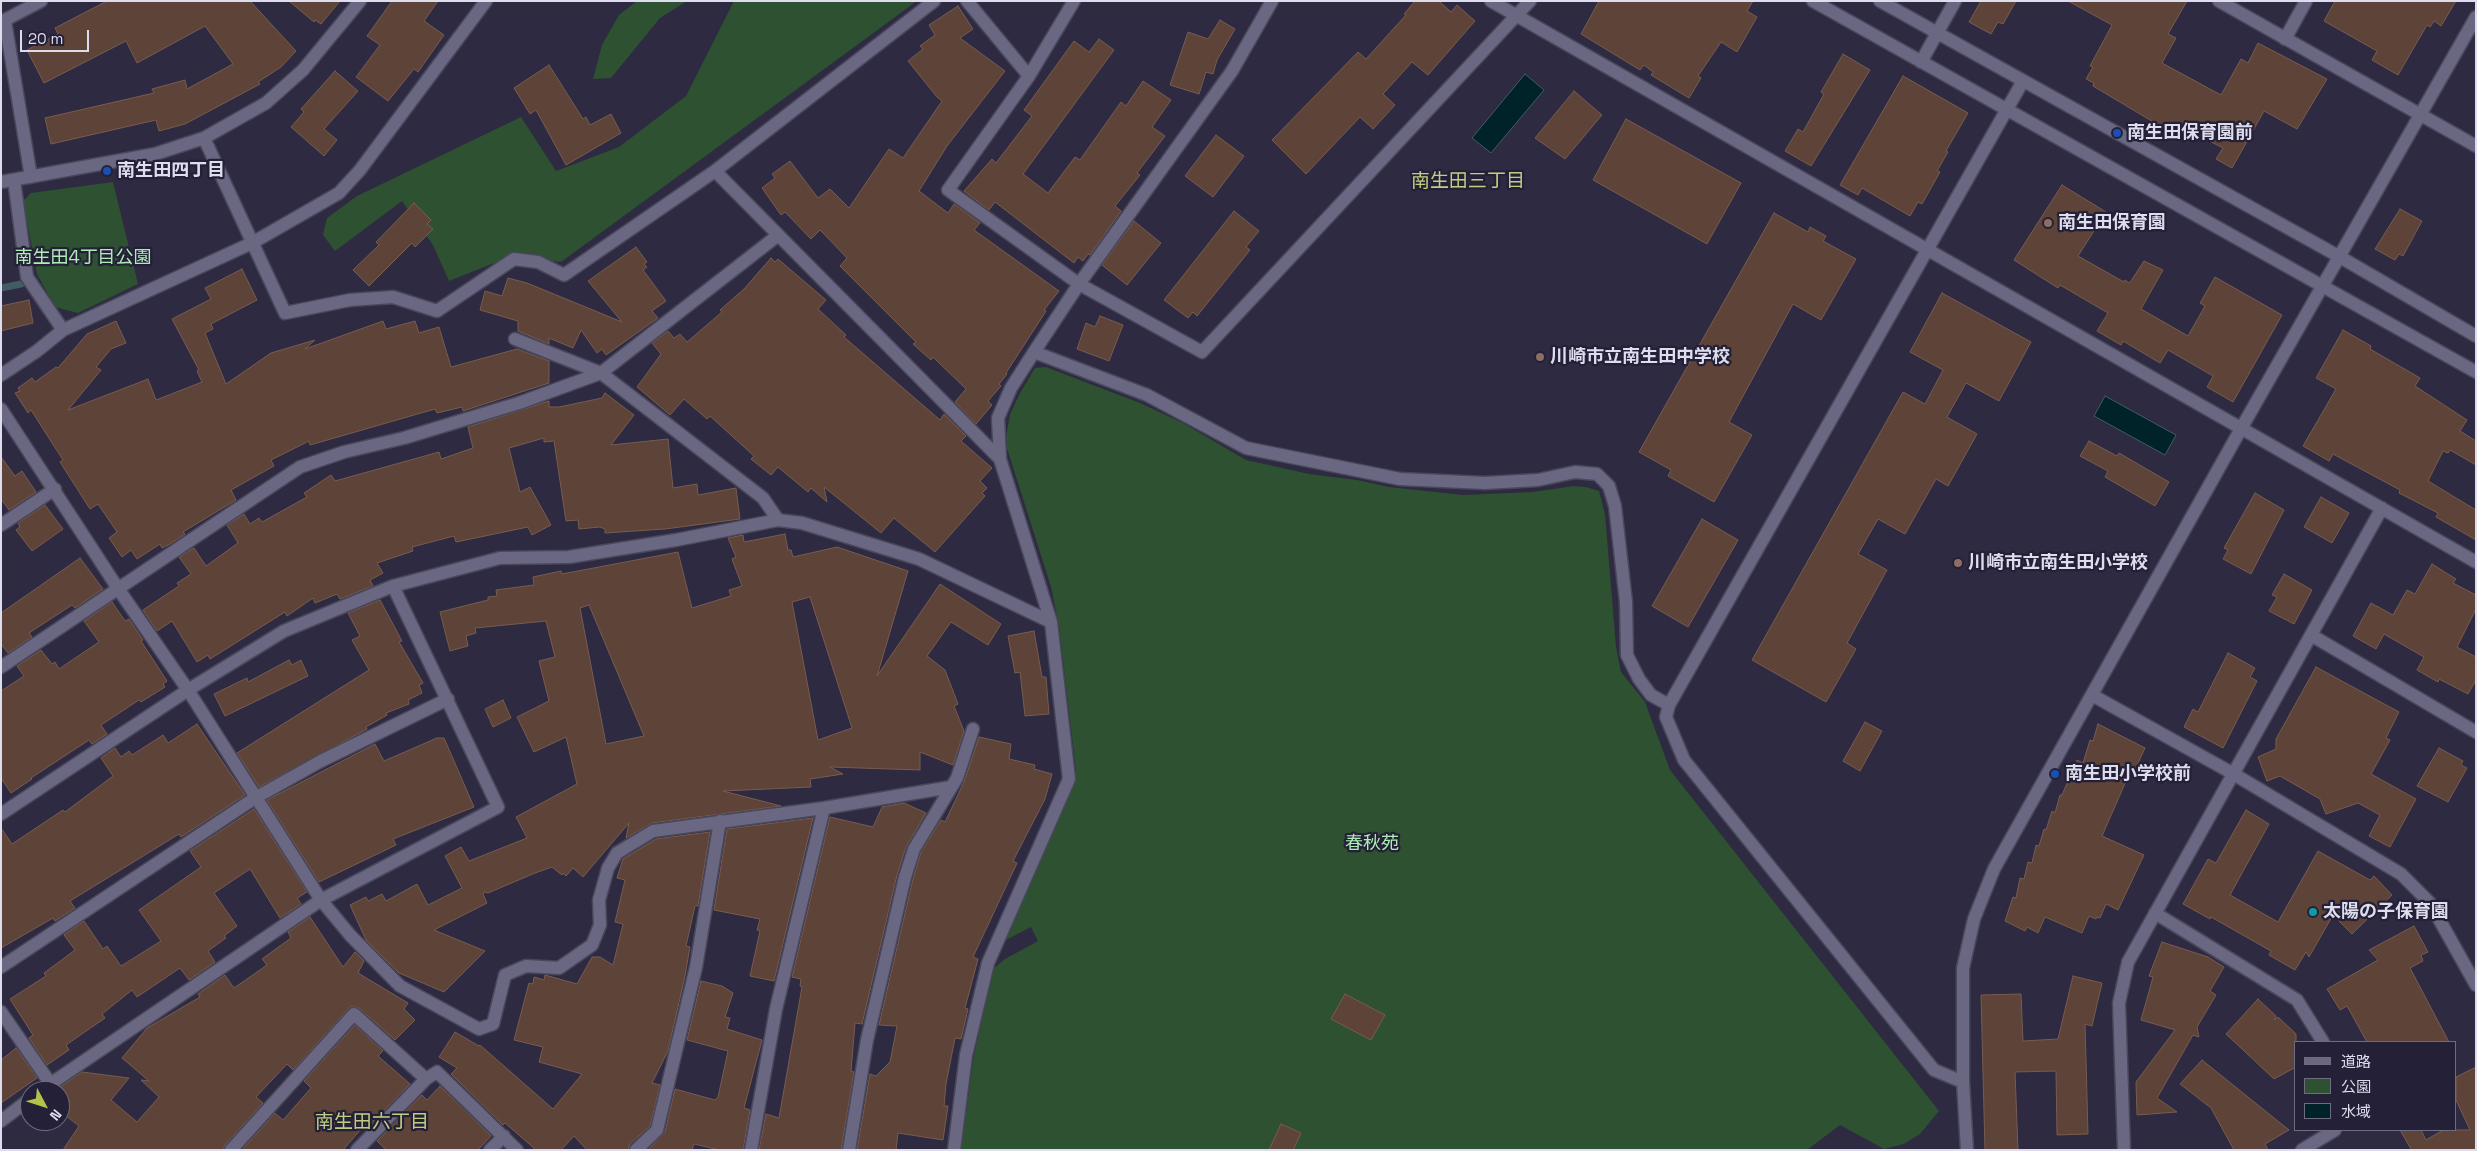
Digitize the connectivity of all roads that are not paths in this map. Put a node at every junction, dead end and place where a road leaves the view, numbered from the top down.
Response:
1 (41, 1) edge
2 (360, 1) edge
3 (486, 1) edge
4 (934, 1) edge
5 (968, 1) edge
6 (1074, 1) edge
7 (1272, 1) edge
8 (1491, 1) edge
9 (1530, 1) edge
10 (1812, 1) edge
11 (1880, 1) edge
12 (1955, 1) edge
13 (2219, 1) edge
14 (2306, 1) edge
15 (1516, 16) junction
16 (2476, 17) edge
17 (3, 22) edge
18 (1937, 33) junction
19 (2285, 39) junction
20 (1921, 62) junction
21 (1029, 76) junction
22 (2023, 81) junction
23 (2006, 109) junction
24 (2421, 115) junction
25 (204, 138) junction
26 (2476, 146) edge
27 (715, 171) junction
28 (31, 178) junction
29 (7, 181) edge
30 (777, 236) junction
31 (252, 243) junction
32 (1928, 250) junction
33 (2340, 257) junction
34 (1080, 284) junction
35 (2323, 286) junction
36 (63, 330) junction
37 (2476, 336) edge
38 (516, 339) dead end
39 (1034, 352) junction
40 (2476, 372) edge
41 (601, 373) junction
42 (1, 375) edge
43 (1, 409) edge
44 (2242, 427) junction
45 (1000, 459) junction
46 (55, 489) junction
47 (2382, 508) junction
48 (778, 520) junction
49 (1, 525) edge
50 (2476, 562) edge
51 (393, 586) junction
52 (119, 590) junction
53 (1051, 622) junction
54 (2311, 635) junction
55 (1, 667) edge
56 (188, 690) junction
57 (2092, 695) junction
58 (448, 699) junction
59 (1669, 705) junction
60 (973, 729) dead end
61 (2476, 732) edge
62 (2232, 773) junction
63 (951, 787) junction
64 (255, 798) junction
65 (824, 808) junction
66 (1, 814) edge
67 (720, 820) junction
68 (321, 900) junction
69 (2155, 913) junction
70 (1, 967) edge
71 (2476, 986) edge
72 (1, 1012) edge
73 (2322, 1041) edge
74 (426, 1079) junction
75 (41, 1081) edge
76 (54, 1081) edge
77 (1963, 1082) junction
78 (20, 1107) edge
79 (1, 1122) edge
80 (2333, 1131) edge
81 (504, 1136) junction
82 (231, 1150) edge
83 (357, 1150) edge
84 (490, 1150) edge
85 (517, 1150) edge
86 (636, 1150) edge
87 (751, 1150) edge
88 (849, 1150) edge
89 (954, 1150) edge
90 (1967, 1150) edge
91 (2124, 1150) edge
92 (2302, 1150) edge

1 - 17 street
2 - 25 street
3 - 31 street
4 - 27 street
5 - 21 street
6 - 21 street
7 - 34 street
8 - 15 street
9 - 15 street
10 - 20 street
11 - 18 street
12 - 18 street
13 - 19 street
14 - 19 street
15 - 32 street
15 - 34 street
16 - 24 street
17 - 28 street
18 - 20 street
18 - 22 street
19 - 24 street
20 - 23 street
21 - 34 street
22 - 23 street
22 - 33 street
23 - 32 street
23 - 35 street
24 - 26 street
24 - 33 street
25 - 28 street
25 - 31 street
27 - 30 street
27 - 31 street
28 - 29 street
29 - 36 street
30 - 41 street
30 - 45 street
31 - 36 street
32 - 44 street
32 - 59 street
33 - 35 street
33 - 37 street
34 - 39 street
35 - 40 street
35 - 44 street
36 - 42 street
38 - 41 street
39 - 45 street
39 - 59 street
41 - 48 street
41 - 52 street
43 - 46 street
44 - 47 street
44 - 57 street
45 - 53 street
46 - 49 street
46 - 52 street
47 - 50 street
47 - 54 street
48 - 51 street
48 - 53 street
51 - 56 street
51 - 58 street
52 - 55 street
52 - 56 street
53 - 89 street
54 - 61 street
54 - 62 street
56 - 64 street
56 - 66 street
57 - 62 street
57 - 77 street
58 - 64 street
58 - 68 street
59 - 77 street
60 - 63 street
62 - 69 street
62 - 71 street
63 - 65 street
63 - 88 street
64 - 68 street
64 - 70 street
65 - 67 street
65 - 87 street
67 - 68 street
67 - 86 street
68 - 76 street
69 - 73 street
69 - 91 street
72 - 75 street
74 - 81 street
74 - 82 street
74 - 83 street
77 - 90 street
78 - 79 street
80 - 92 street
81 - 84 street
81 - 85 street

